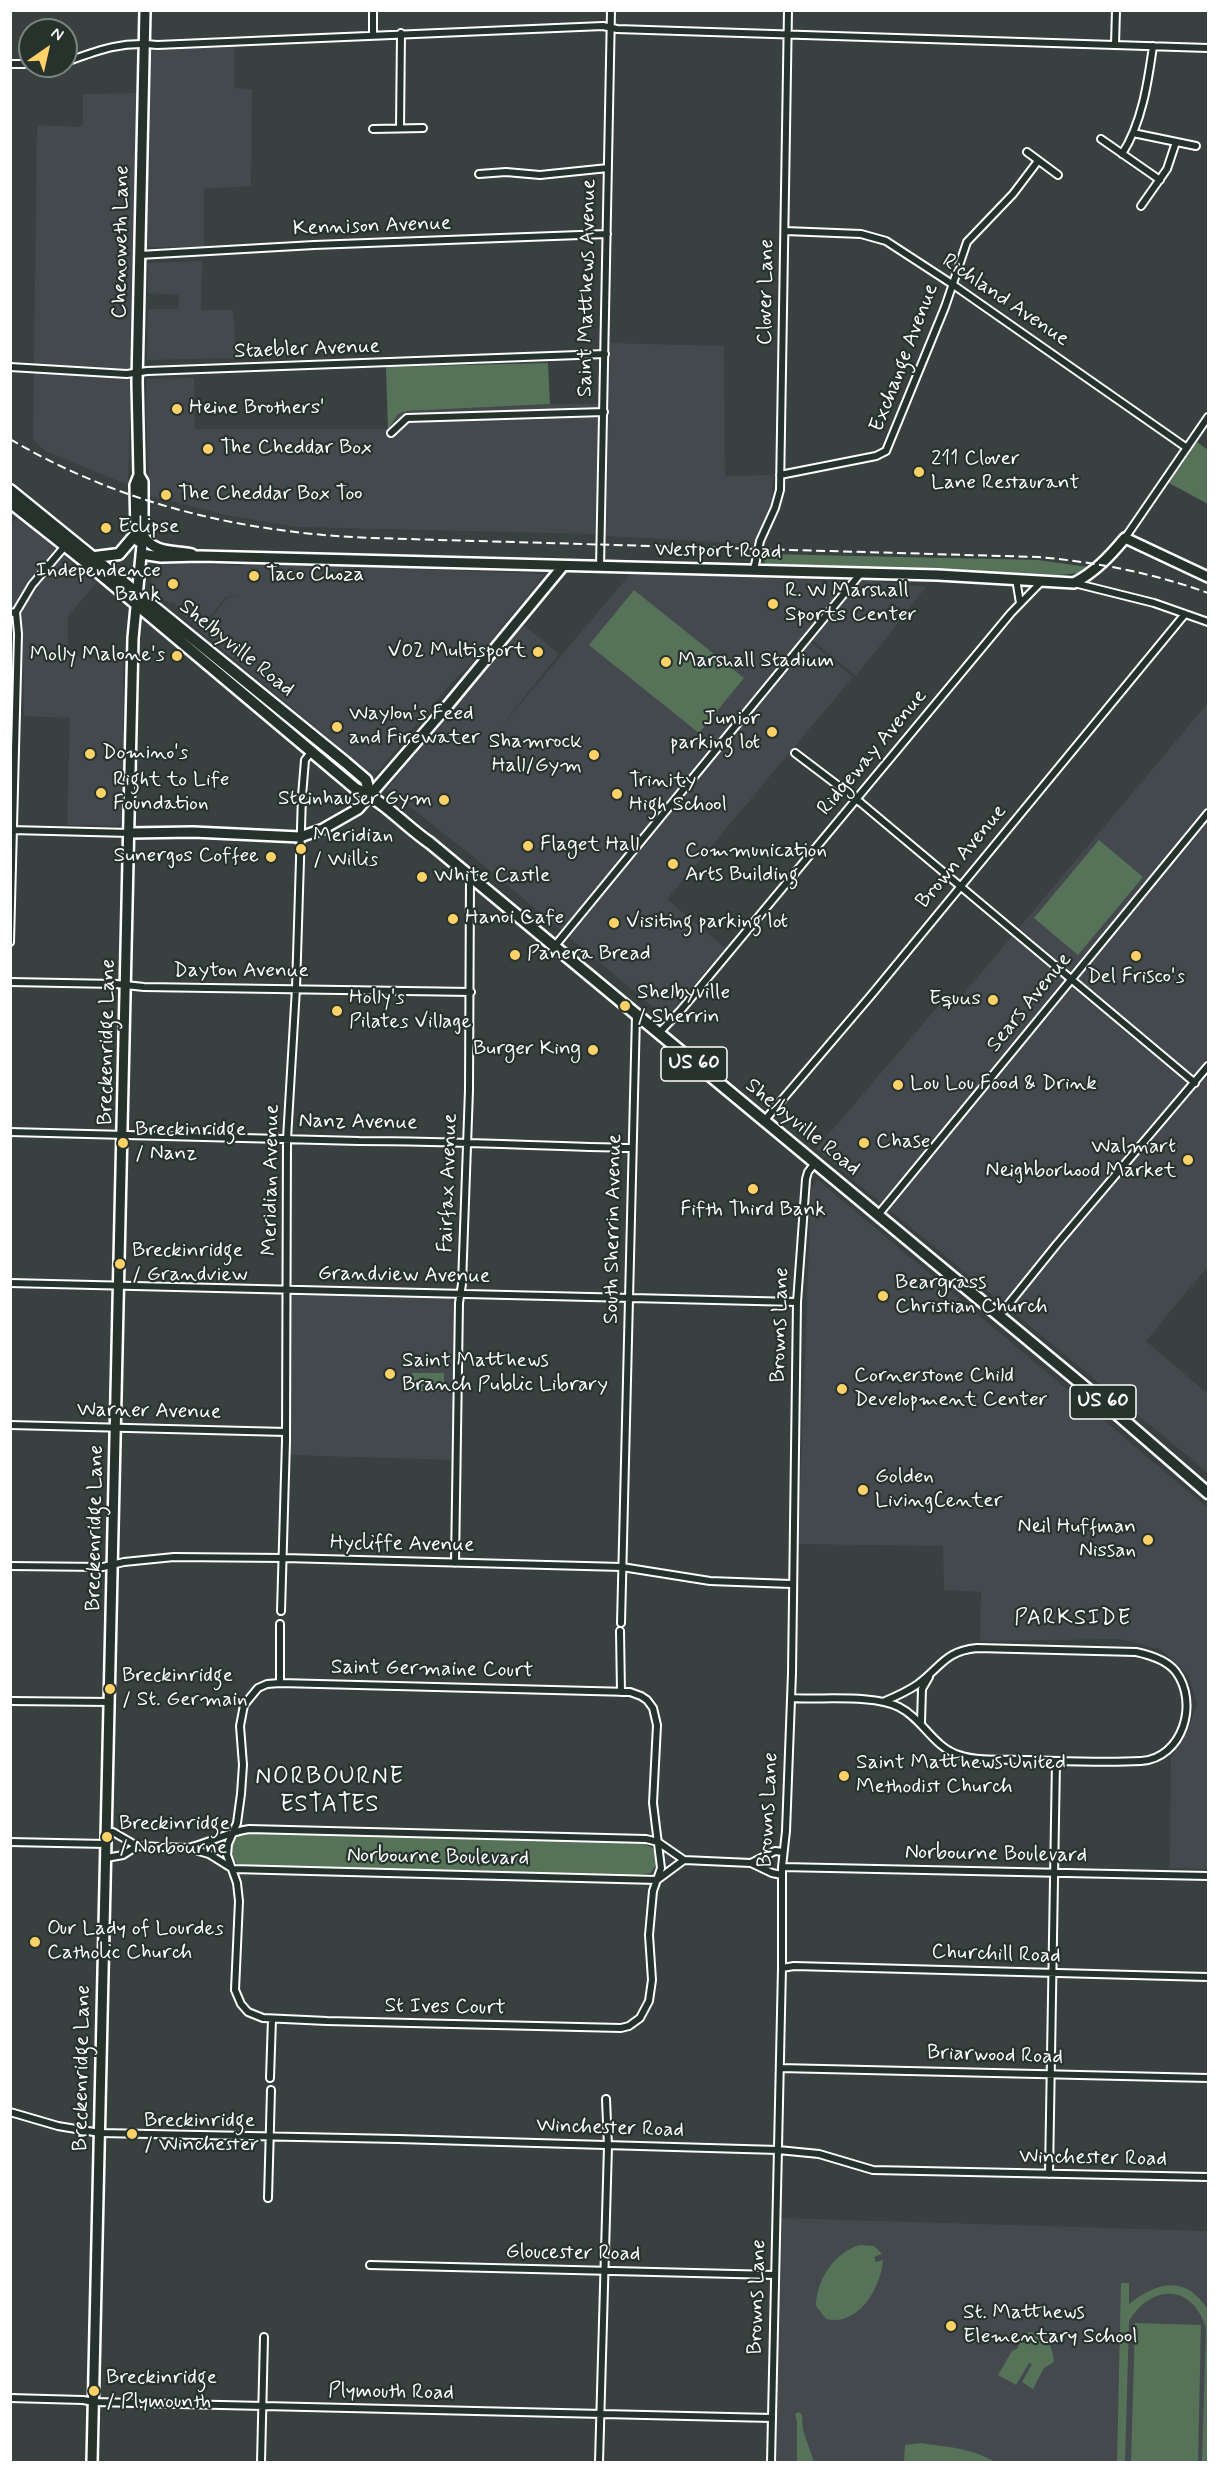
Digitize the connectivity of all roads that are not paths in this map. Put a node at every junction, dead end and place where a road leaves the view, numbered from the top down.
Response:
1 (145, 10) edge
2 (373, 10) edge
3 (611, 10) edge
4 (788, 10) edge
5 (1116, 10) edge
6 (610, 27) junction
7 (401, 33) junction
8 (373, 34) junction
9 (787, 34) junction
10 (143, 44) junction
11 (1115, 45) junction
12 (1153, 46) junction
13 (1209, 48) edge
14 (78, 58) edge
15 (400, 128) junction
16 (423, 128) dead end
17 (373, 129) dead end
18 (1133, 133) junction
19 (1101, 139) dead end
20 (1176, 142) junction
21 (1196, 146) dead end
22 (1027, 152) dead end
23 (1122, 154) junction
24 (1038, 160) junction
25 (608, 168) junction
26 (479, 174) dead end
27 (1058, 175) dead end
28 (1160, 180) junction
29 (1141, 206) dead end
30 (785, 231) junction
31 (607, 234) junction
32 (139, 255) junction
33 (952, 284) junction
34 (605, 354) junction
35 (10, 367) edge
36 (137, 373) junction
37 (604, 412) junction
38 (1209, 417) edge
39 (391, 433) dead end
40 (1187, 448) junction
41 (780, 475) junction
42 (10, 483) edge
43 (10, 490) edge
44 (10, 502) edge
45 (140, 534) junction
46 (1125, 538) junction
47 (68, 542) junction
48 (141, 552) junction
49 (200, 556) junction
50 (95, 557) junction
51 (563, 566) junction
52 (600, 567) junction
53 (754, 570) junction
54 (861, 573) junction
55 (1209, 577) edge
56 (1016, 579) junction
57 (1042, 580) junction
58 (1074, 583) junction
59 (138, 599) junction
60 (1020, 603) junction
61 (13, 613) edge
62 (1185, 614) junction
63 (1209, 622) edge
64 (312, 752) junction
65 (795, 753) dead end
66 (370, 795) junction
67 (856, 800) junction
68 (1209, 813) edge
69 (11, 830) edge
70 (130, 833) junction
71 (300, 837) junction
72 (470, 876) junction
73 (960, 886) junction
74 (10, 942) edge
75 (554, 947) junction
76 (1071, 978) junction
77 (10, 982) edge
78 (127, 986) junction
79 (296, 988) junction
80 (471, 992) junction
81 (636, 1015) junction
82 (658, 1034) junction
83 (1209, 1066) edge
84 (1195, 1083) junction
85 (764, 1121) junction
86 (10, 1132) edge
87 (123, 1135) junction
88 (287, 1138) junction
89 (466, 1144) junction
90 (632, 1148) junction
91 (815, 1163) junction
92 (878, 1215) junction
93 (10, 1283) edge
94 (120, 1285) junction
95 (287, 1289) junction
96 (460, 1294) junction
97 (630, 1297) junction
98 (797, 1302) junction
99 (999, 1316) junction
100 (10, 1425) edge
101 (116, 1427) junction
102 (286, 1432) junction
103 (1209, 1493) edge
104 (284, 1558) junction
105 (455, 1563) junction
106 (113, 1564) junction
107 (10, 1566) edge
108 (622, 1567) junction
109 (791, 1584) junction
110 (281, 1611) dead end
111 (621, 1623) dead end
112 (280, 1624) dead end
113 (620, 1631) dead end
114 (932, 1671) junction
115 (280, 1683) junction
116 (621, 1692) junction
117 (791, 1698) junction
118 (10, 1701) edge
119 (885, 1701) junction
120 (110, 1702) junction
121 (921, 1722) junction
122 (1056, 1761) junction
123 (107, 1832) junction
124 (232, 1832) junction
125 (10, 1842) edge
126 (658, 1842) junction
127 (106, 1844) junction
128 (137, 1846) junction
129 (188, 1848) junction
130 (783, 1852) junction
131 (106, 1858) junction
132 (684, 1860) junction
133 (751, 1863) junction
134 (782, 1866) junction
135 (233, 1869) junction
136 (1054, 1873) junction
137 (782, 1875) junction
138 (1209, 1876) edge
139 (657, 1880) junction
140 (782, 1968) junction
141 (1052, 1973) junction
142 (1209, 1977) edge
143 (272, 2019) junction
144 (780, 2068) junction
145 (1049, 2074) junction
146 (270, 2078) dead end
147 (1209, 2078) edge
148 (271, 2090) dead end
149 (606, 2099) dead end
150 (10, 2112) edge
151 (100, 2133) junction
152 (270, 2137) junction
153 (608, 2146) junction
154 (778, 2150) junction
155 (1048, 2175) junction
156 (1209, 2177) edge
157 (267, 2198) dead end
158 (370, 2265) dead end
159 (604, 2271) junction
160 (775, 2275) junction
161 (264, 2337) dead end
162 (10, 2398) edge
163 (94, 2403) junction
164 (262, 2407) junction
165 (600, 2415) junction
166 (772, 2418) junction
167 (92, 2463) edge
168 (261, 2463) edge
169 (599, 2463) edge
170 (771, 2463) edge

1 - 10 main road, Chenoweth Lane
2 - 8 street
3 - 6 street, Saint Matthews Avenue
4 - 9 street, Clover Lane
5 - 11 street
6 - 7 street
6 - 9 street
6 - 25 street, Saint Matthews Avenue
7 - 8 street
7 - 15 street
8 - 10 street
9 - 11 street
9 - 30 street, Clover Lane
10 - 14 street
10 - 32 main road, Chenoweth Lane
11 - 12 street
12 - 13 street
12 - 18 street
15 - 16 street
15 - 17 street
18 - 20 street
18 - 23 street
19 - 23 street
20 - 21 street
20 - 28 street
22 - 24 street
23 - 28 street
24 - 27 street
24 - 33 street, Exchange Avenue
25 - 26 street
25 - 31 street, Saint Matthews Avenue
28 - 29 street
30 - 33 street, Richland Avenue
30 - 41 street, Clover Lane
31 - 32 street, Kennison Avenue
31 - 34 street, Saint Matthews Avenue
32 - 36 main road, Chenoweth Lane
33 - 40 street, Richland Avenue
33 - 41 street, Exchange Avenue
34 - 36 street, Staebler Avenue
34 - 37 street, Saint Matthews Avenue
35 - 36 street, Staebler Avenue
36 - 45 main road, Chenoweth Lane
37 - 39 street
37 - 52 street, Saint Matthews Avenue
38 - 40 street
40 - 46 street
41 - 53 street, Clover Lane
42 - 47 main road
43 - 47 main road
44 - 47 main road
45 - 48 main road, Chenoweth Lane
45 - 49 main road, Westport Road
45 - 50 main road
46 - 55 main road
46 - 58 main road
47 - 50 main road, Shelbyville Road
47 - 59 main road, Shelbyville Road
47 - 61 street
48 - 49 main road, Westport Road
48 - 59 main road, Chenoweth Lane
49 - 51 main road, Westport Road
50 - 59 main road, Shelbyville Road
51 - 52 main road, Westport Road
51 - 66 main road
52 - 53 main road, Westport Road
53 - 54 main road, Westport Road
54 - 56 main road, Westport Road
54 - 75 street
56 - 57 main road, Westport Road
56 - 60 street
57 - 58 main road, Westport Road
57 - 60 street, Ridgeway Avenue
58 - 62 street
59 - 64 main road, Shelbyville Road
59 - 66 main road, Shelbyville Road
59 - 70 main road, Breckenridge Lane
60 - 67 street, Ridgeway Avenue
61 - 69 street
62 - 63 street
62 - 73 street, Brown Avenue
64 - 66 main road, Shelbyville Road
64 - 71 street, Meridian Avenue
65 - 67 street
66 - 71 main road
66 - 72 main road, Shelbyville Road / US 60
67 - 73 street
67 - 82 street, Ridgeway Avenue
68 - 76 street, Sears Avenue
69 - 70 street
69 - 74 street
70 - 71 main road
70 - 78 main road, Breckenridge Lane
71 - 79 street, Meridian Avenue
72 - 75 main road, Shelbyville Road / US 60
72 - 80 street, Fairfax Avenue
73 - 76 street
73 - 85 street, Brown Avenue
75 - 81 main road, Shelbyville Road / US 60
76 - 84 street
76 - 92 street, Sears Avenue
77 - 78 street, Dayton Avenue
78 - 79 street, Dayton Avenue
78 - 87 main road, Breckenridge Lane
79 - 80 street, Dayton Avenue
79 - 88 street, Meridian Avenue
80 - 89 street, Fairfax Avenue
81 - 82 main road, Shelbyville Road / US 60
81 - 90 street, South Sherrin Avenue
82 - 85 main road, Shelbyville Road / US 60
83 - 84 street
84 - 99 street
85 - 91 main road, Shelbyville Road / US 60
86 - 87 street, Nanz Avenue
87 - 88 street, Nanz Avenue
87 - 94 main road, Breckenridge Lane
88 - 89 street, Nanz Avenue
88 - 95 street, Meridian Avenue
89 - 90 street, Nanz Avenue
89 - 96 street, Fairfax Avenue
90 - 97 street, South Sherrin Avenue
91 - 92 main road, Shelbyville Road / US 60
91 - 98 street, Browns Lane
92 - 99 main road, Shelbyville Road / US 60
93 - 94 street, Grandview Avenue
94 - 95 street, Grandview Avenue
94 - 101 main road, Breckenridge Lane
95 - 96 street, Grandview Avenue
95 - 102 street, Meridian Avenue
96 - 97 street, Grandview Avenue
96 - 105 street, Fairfax Avenue
97 - 98 street, Grandview Avenue
97 - 108 street, South Sherrin Avenue
98 - 109 street, Browns Lane
99 - 103 main road, Shelbyville Road / US 60
100 - 101 street, Warner Avenue
101 - 102 street, Warner Avenue
101 - 106 main road, Breckenridge Lane
102 - 104 street, Meridian Avenue
104 - 105 street, Hycliffe Avenue
104 - 106 street, Hycliffe Avenue
104 - 110 street, Meridian Avenue
105 - 108 street, Hycliffe Avenue
106 - 107 street, Hycliffe Avenue
106 - 120 main road, Breckenridge Lane
108 - 109 street, Hycliffe Avenue
108 - 111 street, South Sherrin Avenue
109 - 117 street, Browns Lane
112 - 115 street
113 - 116 street
114 - 119 street
114 - 121 street
114 - 122 street
115 - 116 street, Saint Germaine Court
115 - 124 street, Saint Germaine Court
116 - 126 street
117 - 119 street
117 - 130 street, Browns Lane
118 - 120 street
119 - 121 street
120 - 123 main road, Breckenridge Lane
121 - 122 street
122 - 136 street
123 - 127 main road, Breckenridge Lane
123 - 128 street, Norbourne Boulevard
124 - 126 street, Norbourne Boulevard
124 - 129 street, Norbourne Boulevard
124 - 135 street
125 - 127 street
126 - 132 street, Norbourne Boulevard
126 - 139 street
127 - 131 main road, Breckenridge Lane
128 - 129 street, Norbourne Boulevard
128 - 131 street, Norbourne Boulevard
129 - 135 street, Norbourne Boulevard
130 - 133 street
130 - 134 street, Browns Lane
131 - 151 main road, Breckenridge Lane
132 - 133 street
132 - 139 street
133 - 137 street
134 - 136 street, Norbourne Boulevard
134 - 137 street, Browns Lane
135 - 139 street, Norbourne Boulevard
135 - 143 street, St Ives Court
136 - 138 street, Norbourne Boulevard
136 - 141 street
137 - 140 street, Browns Lane
139 - 143 street, St Ives Court
140 - 141 street, Churchill Road
140 - 144 street, Browns Lane
141 - 142 street, Churchill Road
141 - 145 street
143 - 146 street
144 - 145 street, Briarwood Road
144 - 154 street, Browns Lane
145 - 147 street, Briarwood Road
145 - 155 street
148 - 152 street
149 - 153 street
150 - 151 street, Winchester Road
151 - 152 street, Winchester Road
151 - 163 main road, Breckenridge Lane
152 - 153 street, Winchester Road
152 - 157 street
153 - 154 street, Winchester Road
153 - 159 street
154 - 155 street, Winchester Road
154 - 160 street, Browns Lane
155 - 156 street, Winchester Road
158 - 159 street, Gloucester Road
159 - 160 street, Gloucester Road
159 - 165 street
160 - 166 street, Browns Lane
161 - 164 street
162 - 163 street, Plymouth Road
163 - 164 street, Plymouth Road
163 - 167 main road, Breckenridge Lane
164 - 165 street, Plymouth Road
164 - 168 street
165 - 166 street, Plymouth Road
165 - 169 street
166 - 170 street, Browns Lane

